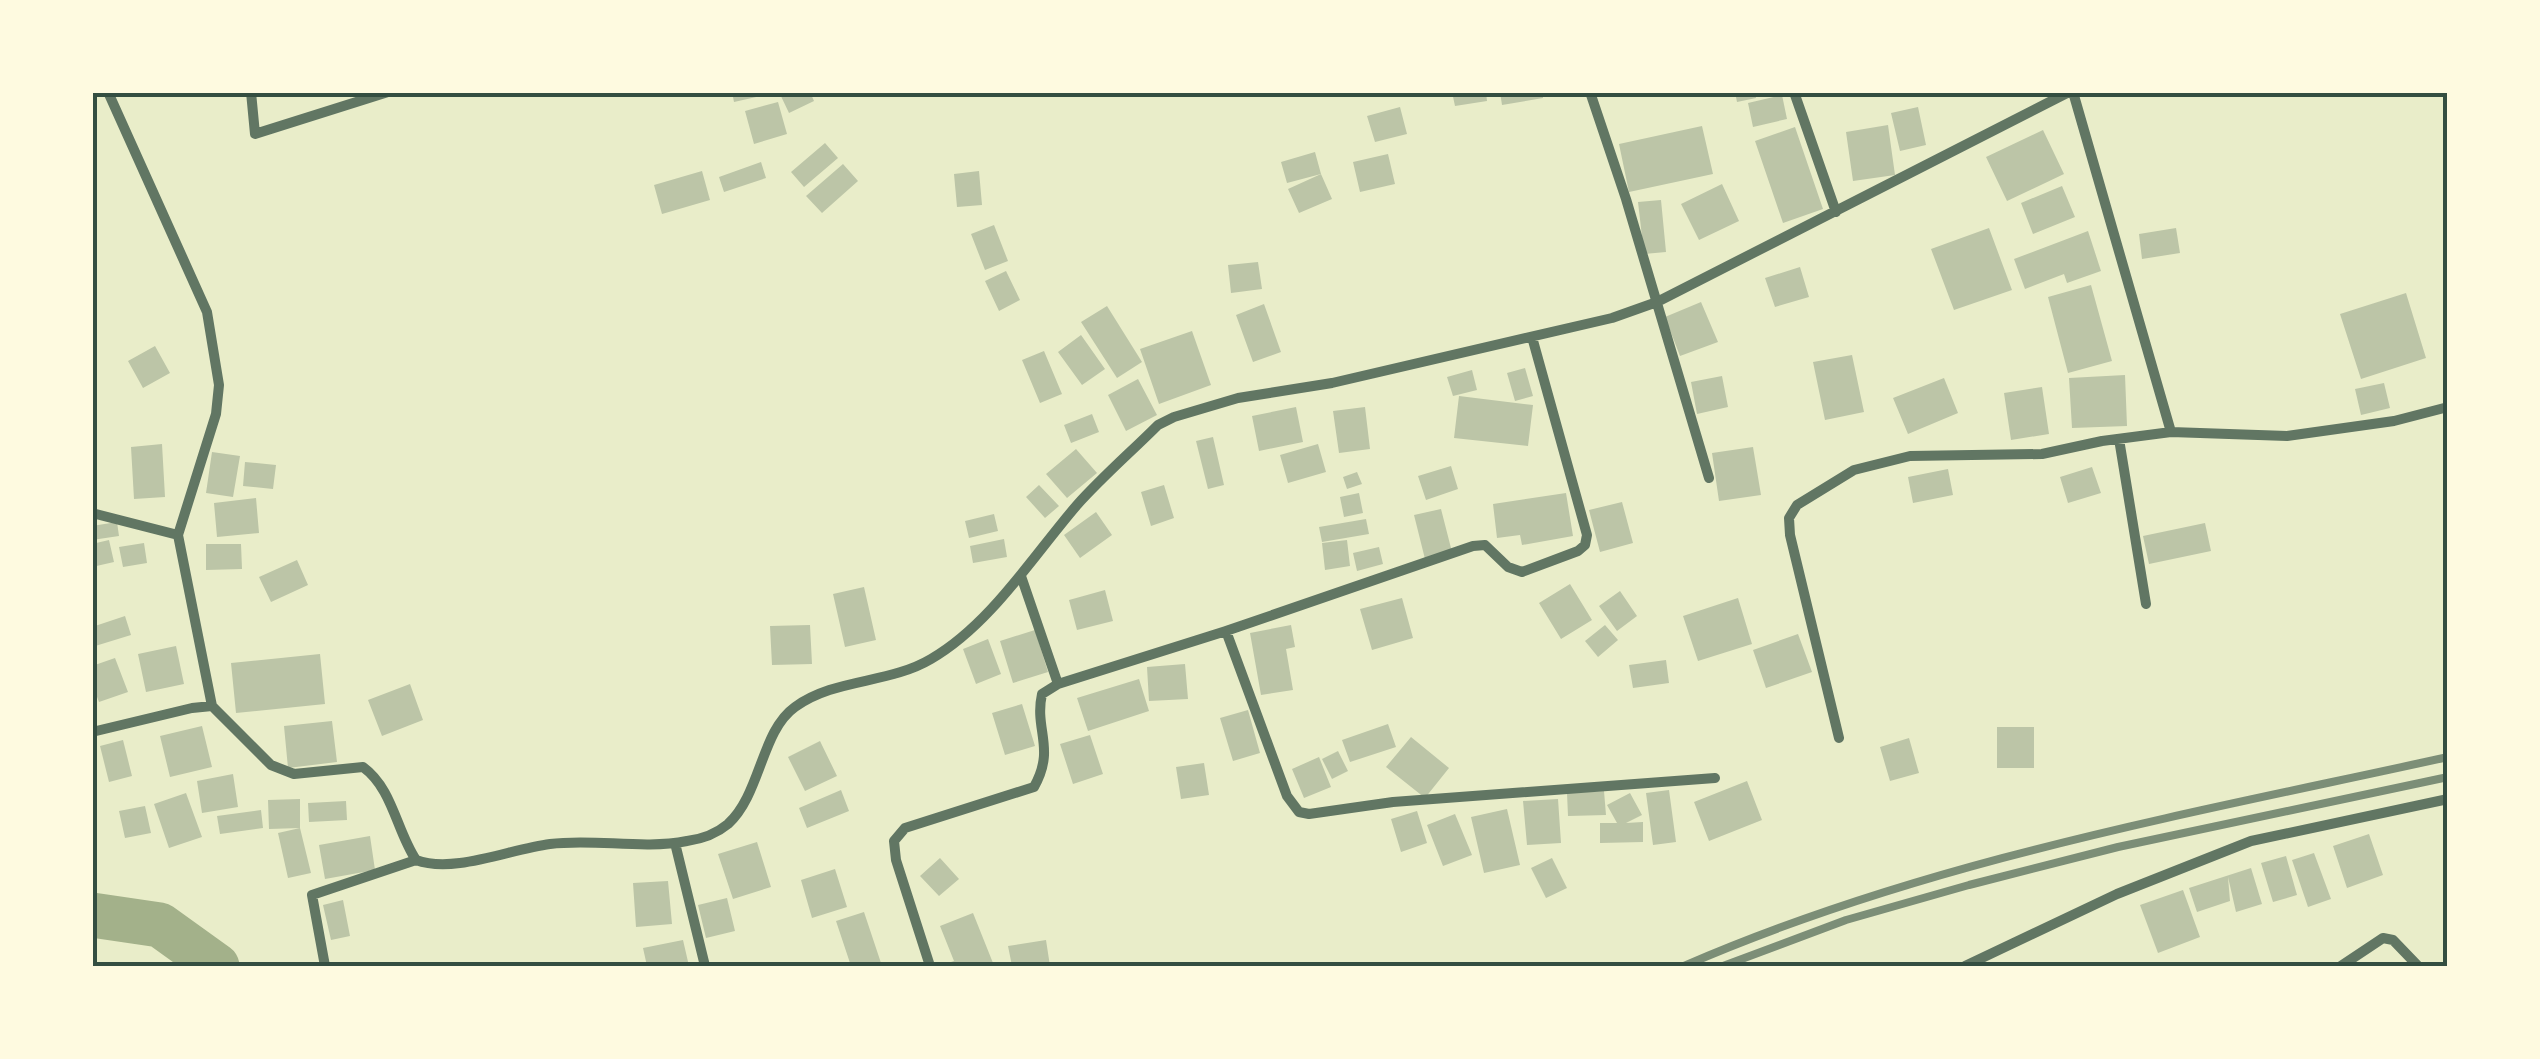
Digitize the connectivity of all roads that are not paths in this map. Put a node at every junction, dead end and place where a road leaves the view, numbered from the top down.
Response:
1 (108, 92) edge
2 (251, 92) edge
3 (388, 92) edge
4 (1590, 92) edge
5 (1794, 92) edge
6 (2071, 92) edge
7 (1836, 212) junction
8 (1657, 302) junction
9 (1532, 337) junction
10 (2448, 406) edge
11 (2171, 432) junction
12 (2118, 439) junction
13 (1709, 478) dead end
14 (92, 513) edge
15 (178, 535) junction
16 (1020, 576) junction
17 (2146, 604) dead end
18 (1226, 631) junction
19 (1058, 684) junction
20 (212, 706) junction
21 (92, 732) edge
22 (1839, 738) dead end
23 (1715, 778) dead end
24 (2448, 798) edge
25 (675, 843) junction
26 (416, 860) junction
27 (325, 966) edge
28 (705, 966) edge
29 (930, 966) edge
30 (1965, 966) edge
31 (2341, 966) edge
32 (2418, 966) edge

1 - 15 street
2 - 3 street
4 - 8 street
5 - 7 street
6 - 7 street
6 - 11 street
7 - 8 street
8 - 9 street
8 - 13 street
9 - 16 street
9 - 18 street
10 - 11 street
11 - 12 street
12 - 17 street
12 - 22 street
14 - 15 street
15 - 20 street
16 - 19 street
16 - 25 street
18 - 19 street
18 - 23 street
19 - 29 street
20 - 21 street
20 - 26 street
24 - 30 street
25 - 26 street
25 - 28 street
26 - 27 street
31 - 32 street

